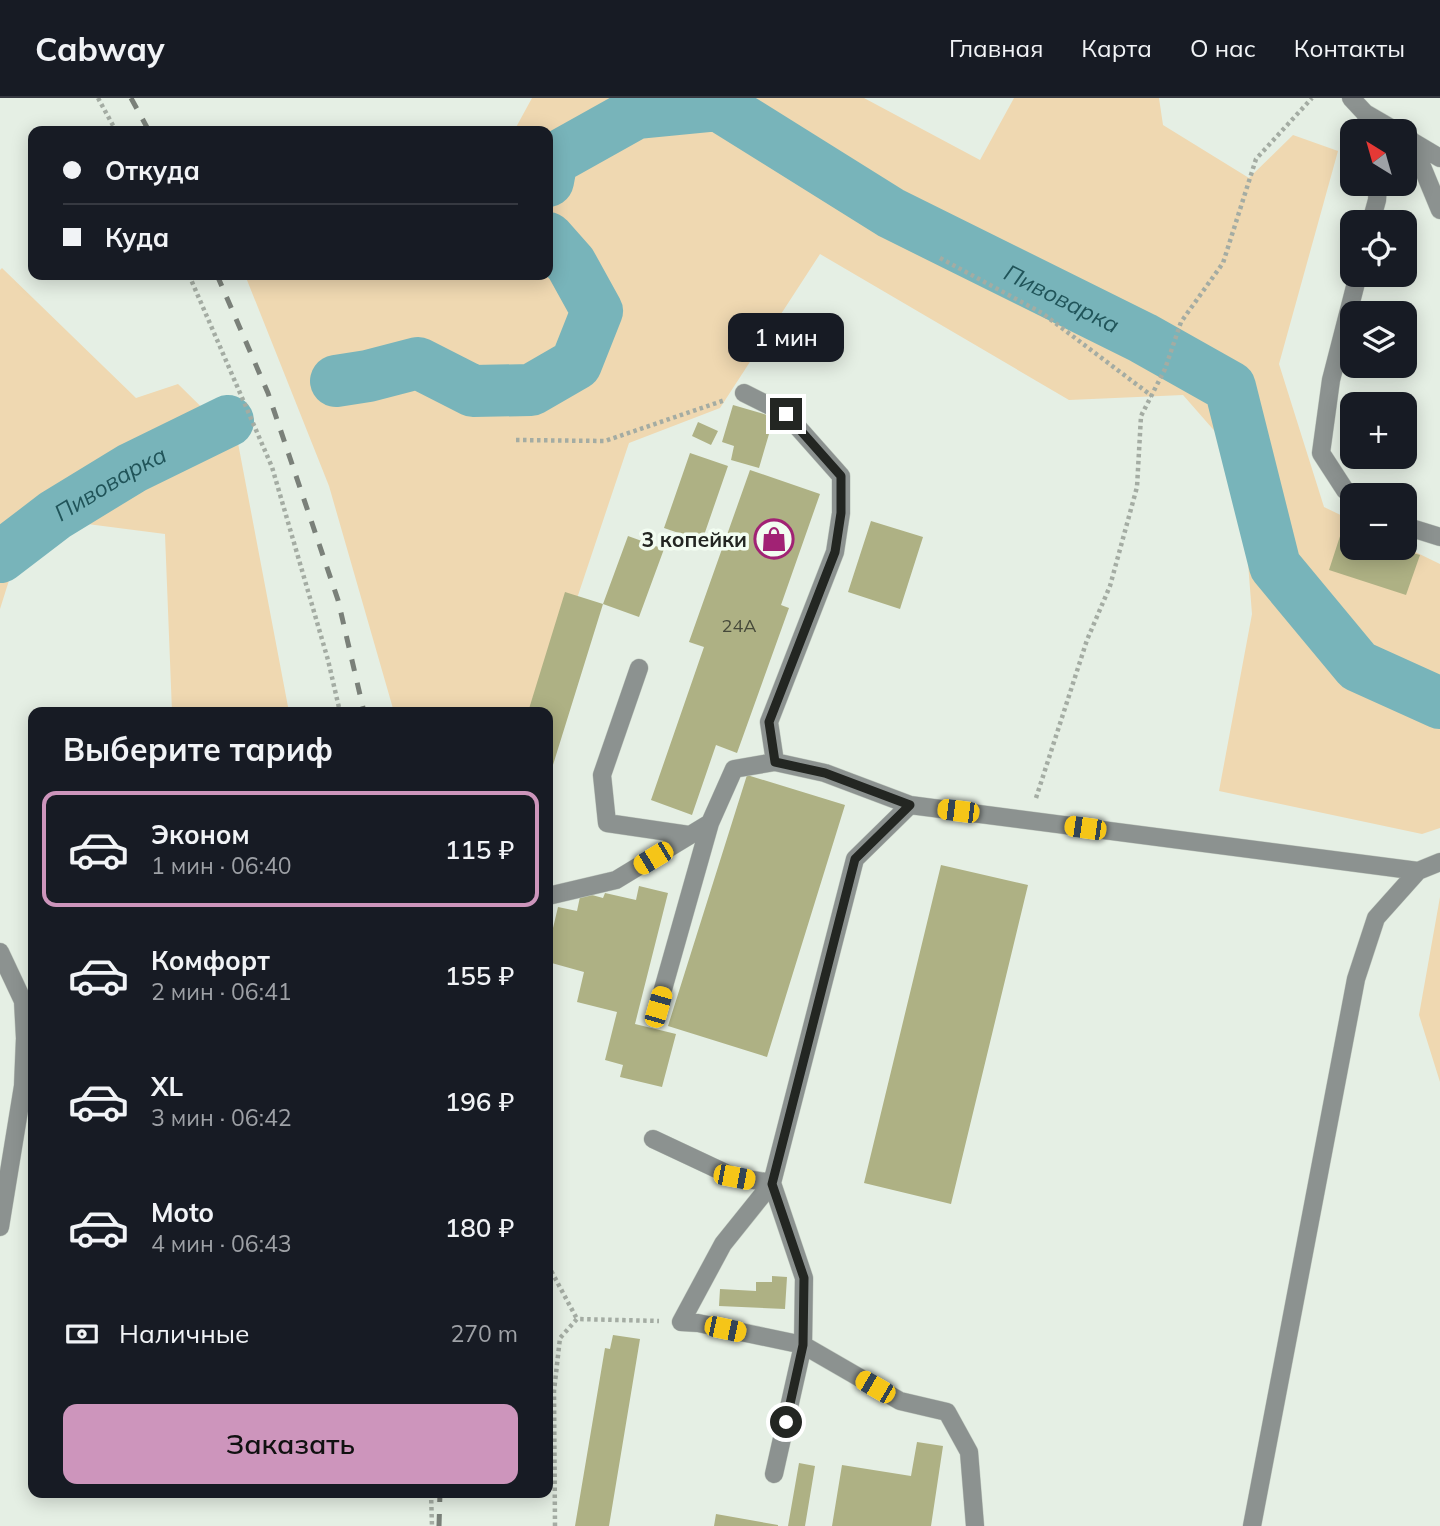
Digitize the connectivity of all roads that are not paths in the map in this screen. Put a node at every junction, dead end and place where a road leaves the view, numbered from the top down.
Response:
1 (1351, 98) edge
2 (1366, 113) junction
3 (1368, 119) edge
4 (1376, 119) edge
5 (1418, 145) edge
6 (1440, 158) edge
7 (1418, 165) edge
8 (1440, 211) edge
9 (1355, 287) edge
10 (744, 393) road end
11 (1340, 483) edge
12 (1417, 530) edge
13 (1440, 537) edge
14 (639, 668) dead end
15 (775, 762) junction
16 (910, 805) junction
17 (710, 823) junction
18 (689, 835) junction
19 (1440, 862) edge
20 (1418, 871) junction
21 (553, 895) edge
22 (0, 953) edge
23 (658, 1007) dead end
24 (653, 1139) dead end
25 (772, 1184) junction
26 (0, 1227) edge
27 (803, 1345) junction
28 (775, 1474) dead end
29 (975, 1526) edge
30 (1252, 1526) edge

1 - 2 lane
2 - 3 lane
2 - 4 lane
5 - 6 lane
7 - 8 lane
9 - 11 lane
10 - 15 lane
12 - 13 lane
14 - 18 lane
15 - 16 lane
15 - 17 lane
16 - 20 lane
16 - 25 lane
17 - 18 lane
17 - 23 lane
18 - 21 lane
19 - 20 lane
20 - 30 lane
22 - 26 lane
24 - 25 lane
25 - 27 lane
25 - 27 lane
27 - 28 lane
27 - 29 lane

